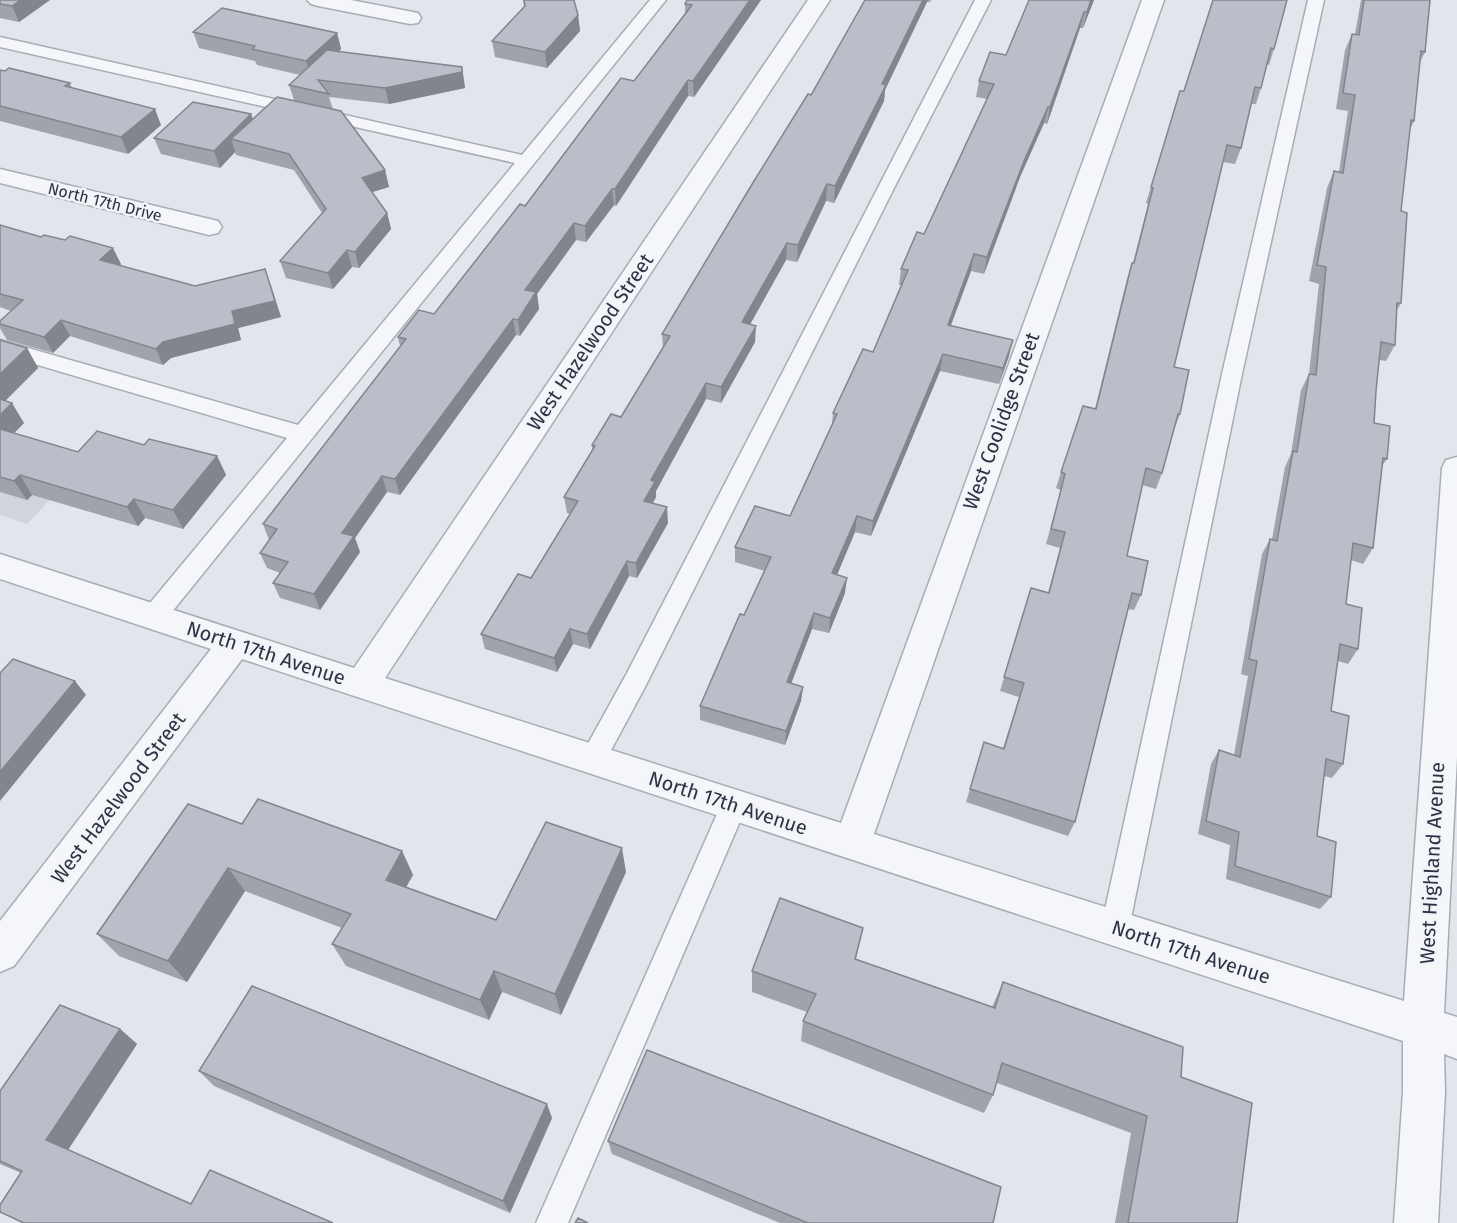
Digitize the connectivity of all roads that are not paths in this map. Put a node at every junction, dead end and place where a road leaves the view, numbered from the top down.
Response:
1 (318, 0) edge
2 (657, 0) edge
3 (819, 0) edge
4 (983, 0) edge
5 (1153, 0) edge
6 (1316, 0) edge
7 (410, 18) dead end
8 (0, 42) edge
9 (527, 161) junction
10 (0, 176) edge
11 (209, 227) dead end
12 (0, 347) edge
13 (302, 434) junction
14 (1457, 468) edge
15 (0, 566) edge
16 (1452, 614) edge
17 (154, 616) junction
18 (235, 643) junction
19 (362, 685) junction
20 (593, 759) junction
21 (734, 805) junction
22 (852, 843) junction
23 (1115, 928) junction
24 (0, 953) edge
25 (1440, 1032) edge
26 (552, 1223) edge
27 (1416, 1223) edge

1 - 7 street
2 - 9 lane
3 - 19 street, West Hazelwood Street
4 - 20 lane
5 - 22 street, West Coolidge Street
6 - 23 lane
8 - 9 lane
9 - 13 lane
10 - 11 street, North 17th Drive
12 - 13 lane
13 - 17 lane
14 - 16 street, West Highland Avenue
15 - 17 street, North 17th Avenue
16 - 25 street, West Highland Avenue
17 - 18 street, North 17th Avenue
18 - 19 street, North 17th Avenue
18 - 24 street, West Hazelwood Street
19 - 20 street, North 17th Avenue
20 - 21 street, North 17th Avenue
21 - 22 street, North 17th Avenue
21 - 26 lane
22 - 23 street, North 17th Avenue
23 - 25 street, North 17th Avenue
25 - 27 street, West Highland Avenue

